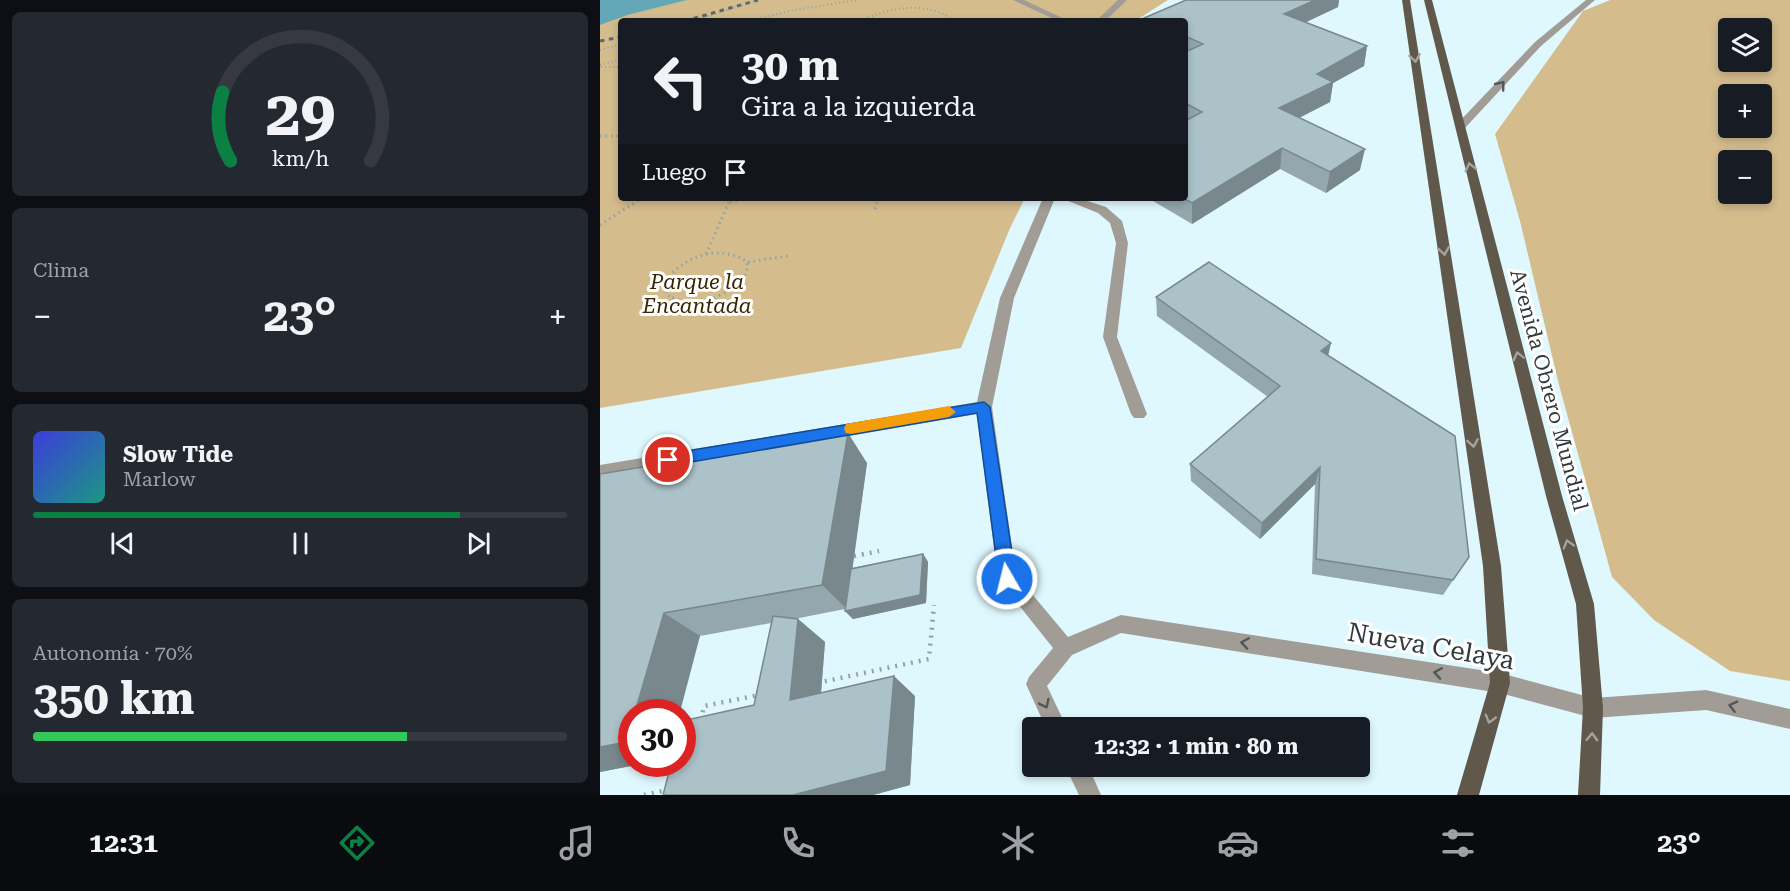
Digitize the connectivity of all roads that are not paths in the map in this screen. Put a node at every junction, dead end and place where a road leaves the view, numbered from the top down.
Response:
1 (1017, 0) edge
2 (1123, 0) edge
3 (1406, 0) edge
4 (1428, 0) edge
5 (1591, 0) edge
6 (1058, 18) edge
7 (1103, 18) edge
8 (1460, 127) junction
9 (1048, 201) edge
10 (1076, 201) edge
11 (977, 407) junction
12 (1139, 414) dead end
13 (600, 472) edge
14 (1065, 648) junction
15 (1500, 683) junction
16 (1593, 708) junction
17 (1052, 717) edge
18 (1790, 719) edge
19 (1081, 777) edge
20 (1090, 795) edge
21 (1468, 795) edge
22 (1590, 795) edge

1 - 6 street
2 - 7 street
3 -> 15 main road
4 - 8 main road, Avenida Obrero Mundial
8 -> 5 street
16 -> 8 main road, Avenida Obrero Mundial
9 - 11 street
10 - 12 street
11 - 13 street
11 - 14 street
15 -> 14 street, Nueva Celaya
14 -> 17 street
15 - 16 street, Nueva Celaya
15 -> 21 main road
18 -> 16 street, Nueva Celaya
22 -> 16 main road, Avenida Obrero Mundial
19 - 20 street

